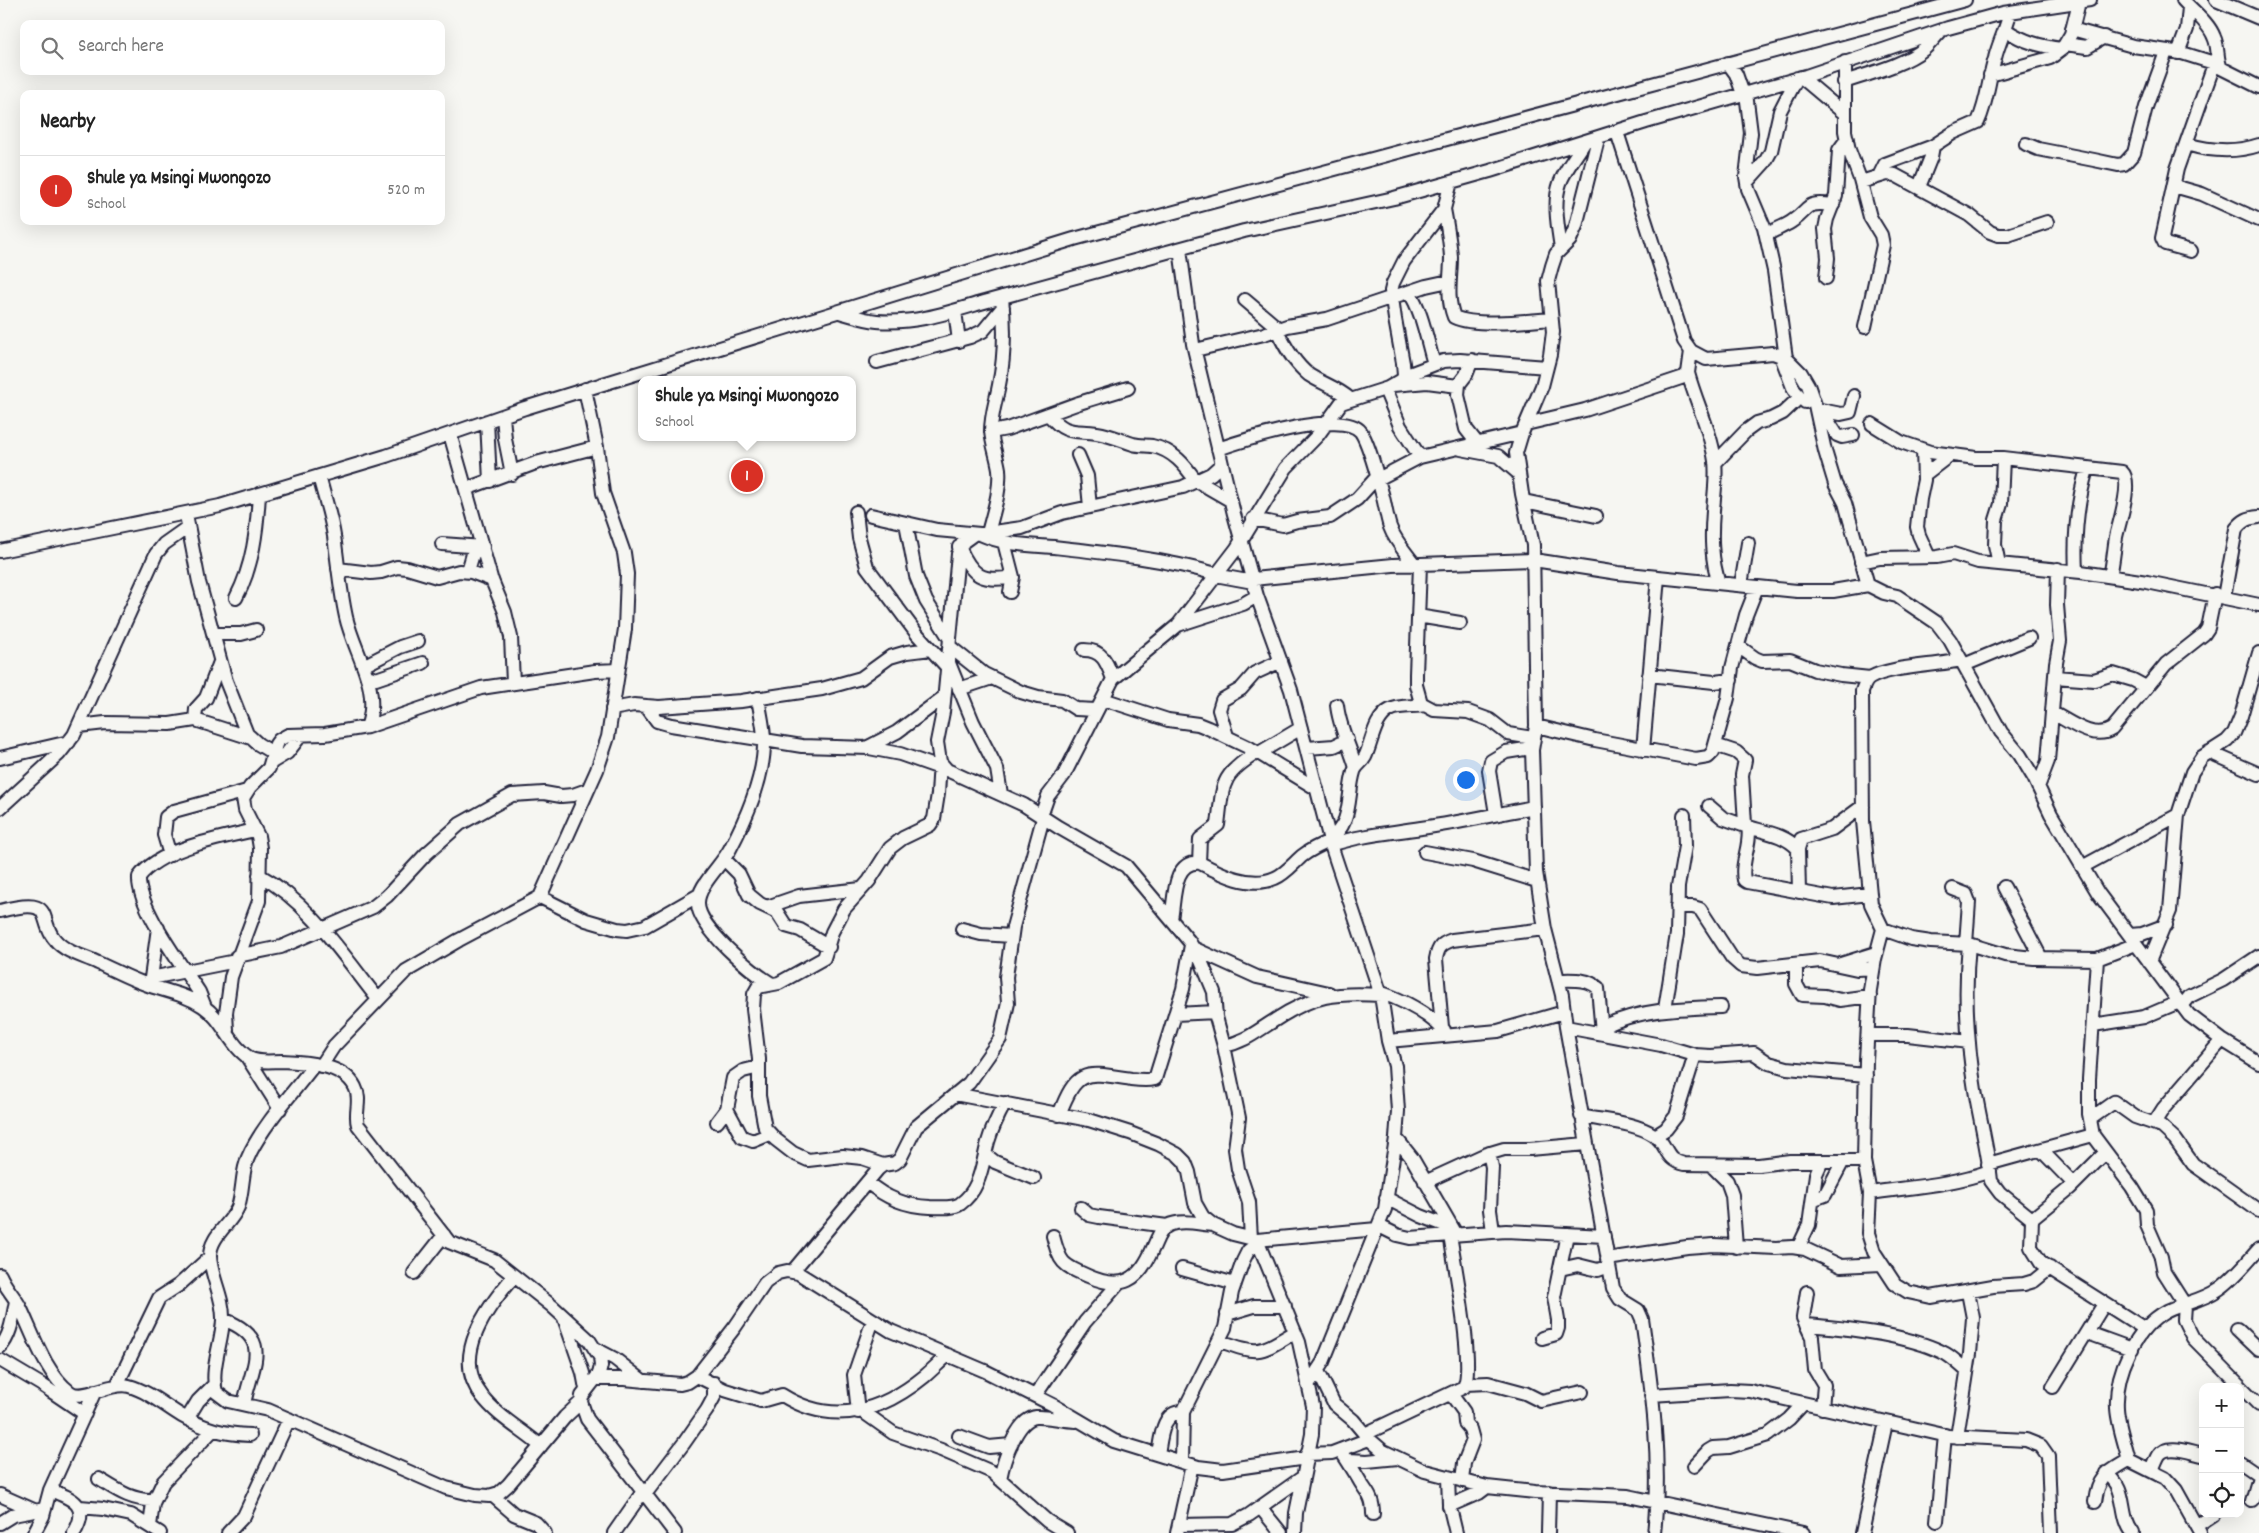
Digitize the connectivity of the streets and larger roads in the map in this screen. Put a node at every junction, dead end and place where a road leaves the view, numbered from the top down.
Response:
1 (1965, 0) edge
2 (2216, 0) edge
3 (2085, 1) edge
4 (2186, 3) edge
5 (2010, 13) junction
6 (2256, 15) edge
7 (2072, 29) junction
8 (1942, 30) junction
9 (2006, 30) junction
10 (2104, 37) junction
11 (2064, 46) junction
12 (2172, 52) junction
13 (2216, 60) junction
14 (1845, 62) junction
15 (1728, 64) junction
16 (1990, 75) junction
17 (1799, 78) junction
18 (1844, 82) junction
19 (2259, 87) edge
20 (1745, 94) junction
21 (1845, 114) junction
22 (1617, 132) junction
23 (1598, 139) junction
24 (1847, 139) junction
25 (1584, 143) junction
26 (2026, 144) dead end
27 (2186, 144) junction
28 (2259, 145) edge
29 (1933, 146) junction
30 (1879, 176) junction
31 (1451, 182) junction
32 (1747, 182) junction
33 (1861, 182) junction
34 (2174, 186) junction
35 (1919, 187) junction
36 (1833, 205) junction
37 (1444, 209) junction
38 (2259, 220) edge
39 (2048, 222) dead end
40 (1766, 235) junction
41 (1561, 248) junction
42 (1180, 249) junction
43 (2191, 251) dead end
44 (1826, 278) dead end
45 (1449, 281) junction
46 (1409, 292) junction
47 (1392, 298) junction
48 (1245, 300) dead end
49 (1002, 302) junction
50 (955, 311) junction
51 (839, 312) junction
52 (1551, 319) junction
53 (1865, 327) dead end
54 (1278, 330) junction
55 (1004, 334) junction
56 (974, 335) junction
57 (959, 341) junction
58 (1195, 350) junction
59 (1691, 351) junction
60 (1784, 357) junction
61 (1706, 359) junction
62 (1472, 360) junction
63 (877, 362) dead end
64 (1434, 364) junction
65 (1547, 367) junction
66 (1688, 375) junction
67 (1404, 376) junction
68 (1458, 386) junction
69 (1389, 387) junction
70 (1128, 388) dead end
71 (585, 389) junction
72 (1854, 396) dead end
73 (1800, 397) junction
74 (1350, 399) junction
75 (1818, 410) junction
76 (1050, 415) junction
77 (503, 416) junction
78 (488, 421) junction
79 (1326, 423) junction
80 (1872, 424) dead end
81 (1524, 429) junction
82 (991, 432) junction
83 (450, 434) junction
84 (1477, 443) junction
85 (597, 447) junction
86 (1457, 448) junction
87 (1218, 449) junction
88 (1923, 450) junction
89 (1825, 451) junction
90 (1078, 455) dead end
91 (1950, 455) junction
92 (1420, 457) junction
93 (2003, 458) junction
94 (1715, 463) junction
95 (1222, 464) junction
96 (2087, 469) junction
97 (1518, 473) junction
98 (512, 474) junction
99 (1924, 475) junction
100 (319, 476) junction
101 (1377, 478) junction
102 (490, 481) junction
103 (1196, 481) junction
104 (466, 489) junction
105 (259, 494) junction
106 (1230, 500) junction
107 (1524, 502) junction
108 (1090, 507) junction
109 (856, 512) dead end
110 (185, 513) junction
111 (871, 515) dead end
112 (1596, 516) dead end
113 (2259, 517) edge
114 (1253, 520) junction
115 (906, 522) junction
116 (188, 527) junction
117 (981, 534) junction
118 (1241, 539) junction
119 (1004, 542) junction
120 (1748, 543) dead end
121 (442, 544) dead end
122 (479, 547) junction
123 (959, 547) junction
124 (0, 551) edge
125 (1929, 557) junction
126 (1534, 560) junction
127 (1861, 562) junction
128 (1999, 564) junction
129 (1417, 565) junction
130 (338, 569) junction
131 (2058, 570) junction
132 (468, 571) junction
133 (2076, 571) junction
134 (1215, 575) junction
135 (1658, 576) junction
136 (2110, 576) junction
137 (1013, 577) junction
138 (492, 580) junction
139 (1253, 581) junction
140 (1718, 583) junction
141 (1741, 585) junction
142 (1868, 585) junction
143 (1757, 587) junction
144 (1010, 592) dead end
145 (1258, 596) junction
146 (2219, 596) junction
147 (236, 598) dead end
148 (2259, 605) edge
149 (1418, 616) junction
150 (1460, 623) dead end
151 (1178, 625) junction
152 (256, 630) dead end
153 (213, 634) junction
154 (2030, 638) dead end
155 (418, 641) dead end
156 (950, 642) junction
157 (1738, 646) junction
158 (931, 649) junction
159 (1084, 650) dead end
160 (2259, 653) edge
161 (1281, 661) junction
162 (220, 662) junction
163 (423, 663) dead end
164 (1962, 663) junction
165 (948, 664) junction
166 (618, 670) junction
167 (365, 671) junction
168 (388, 675) junction
169 (1649, 675) junction
170 (2055, 677) junction
171 (992, 678) junction
172 (1870, 678) junction
173 (1113, 679) junction
174 (1731, 680) junction
175 (513, 683) junction
176 (2146, 687) junction
177 (959, 688) junction
178 (370, 690) junction
179 (944, 696) junction
180 (758, 698) junction
181 (1102, 698) junction
182 (1337, 705) dead end
183 (1424, 705) junction
184 (646, 706) junction
185 (612, 709) junction
186 (1096, 710) junction
187 (2053, 713) junction
188 (195, 720) junction
189 (78, 726) junction
190 (367, 727) junction
191 (1301, 728) junction
192 (1227, 736) junction
193 (1534, 737) junction
194 (251, 738) junction
195 (765, 739) junction
196 (1347, 740) junction
197 (69, 742) junction
198 (1715, 745) junction
199 (868, 748) junction
200 (1307, 748) junction
201 (1644, 750) junction
202 (1259, 752) junction
203 (2209, 752) junction
204 (273, 757) junction
205 (0, 758) edge
206 (940, 765) junction
207 (1356, 768) junction
208 (2259, 774) edge
209 (2038, 787) junction
210 (1317, 789) junction
211 (587, 790) junction
212 (247, 791) junction
213 (1001, 794) junction
214 (1709, 806) dead end
215 (1864, 806) junction
216 (1534, 807) junction
217 (0, 808) edge
218 (1496, 814) junction
219 (1684, 815) dead end
220 (2178, 815) junction
221 (1042, 817) junction
222 (1746, 826) junction
223 (255, 830) junction
224 (1330, 842) junction
225 (1798, 849) junction
226 (1424, 852) dead end
227 (170, 855) junction
228 (724, 859) junction
229 (1199, 863) junction
230 (2082, 867) junction
231 (259, 875) junction
232 (1537, 881) junction
233 (2004, 887) dead end
234 (861, 889) junction
235 (1953, 889) dead end
236 (1799, 892) junction
237 (1870, 894) junction
238 (699, 895) junction
239 (540, 897) junction
240 (767, 907) junction
241 (1677, 907) junction
242 (0, 911) edge
243 (1171, 919) junction
244 (2166, 925) junction
245 (158, 928) junction
246 (962, 928) dead end
247 (1545, 929) junction
248 (1883, 929) junction
249 (322, 930) junction
250 (1011, 936) junction
251 (2133, 939) junction
252 (1968, 944) junction
253 (829, 947) junction
254 (1192, 947) junction
255 (1876, 953) junction
256 (2259, 956) edge
257 (237, 958) junction
258 (2041, 958) junction
259 (2097, 959) junction
260 (2149, 962) junction
261 (1796, 964) junction
262 (1840, 964) junction
263 (1874, 968) junction
264 (186, 972) junction
265 (1558, 980) junction
266 (150, 982) junction
267 (772, 984) junction
268 (1334, 994) junction
269 (1380, 994) junction
270 (1870, 996) junction
271 (378, 999) junction
272 (2180, 1004) junction
273 (205, 1007) junction
274 (1721, 1007) dead end
275 (1664, 1009) junction
276 (1216, 1012) junction
277 (1564, 1012) junction
278 (1175, 1014) junction
279 (2093, 1025) junction
280 (1566, 1028) junction
281 (1602, 1030) junction
282 (227, 1031) junction
283 (1446, 1031) junction
284 (1868, 1034) junction
285 (2222, 1040) junction
286 (1388, 1041) junction
287 (1969, 1042) junction
288 (1224, 1046) junction
289 (1695, 1055) junction
290 (247, 1057) junction
291 (2259, 1063) edge
292 (318, 1066) junction
293 (759, 1067) junction
294 (1866, 1075) junction
295 (955, 1094) junction
296 (1005, 1103) junction
297 (280, 1109) junction
298 (727, 1109) junction
299 (1059, 1115) junction
300 (1581, 1116) junction
301 (2090, 1119) junction
302 (717, 1122) dead end
303 (2154, 1123) junction
304 (770, 1134) junction
305 (2093, 1134) junction
306 (1655, 1136) junction
307 (1396, 1138) junction
308 (1586, 1144) junction
309 (2041, 1150) junction
310 (1489, 1153) junction
311 (2105, 1153) junction
312 (986, 1155) junction
313 (1822, 1161) junction
314 (1843, 1161) junction
315 (1864, 1161) junction
316 (883, 1165) junction
317 (1728, 1165) junction
318 (1712, 1166) junction
319 (1989, 1167) junction
320 (1034, 1178) dead end
321 (867, 1182) junction
322 (1425, 1182) junction
323 (2074, 1184) junction
324 (1730, 1189) junction
325 (1870, 1194) junction
326 (1386, 1198) junction
327 (1814, 1199) junction
328 (1081, 1208) dead end
329 (2259, 1211) edge
330 (2032, 1219) junction
331 (1213, 1225) junction
332 (1167, 1226) junction
333 (1378, 1228) junction
334 (1492, 1231) junction
335 (1453, 1232) junction
336 (1567, 1234) junction
337 (444, 1235) junction
338 (1053, 1236) dead end
339 (1604, 1236) junction
340 (1255, 1241) junction
341 (1736, 1247) junction
342 (1798, 1248) junction
343 (2259, 1249) edge
344 (210, 1257) junction
345 (1608, 1263) junction
346 (1881, 1264) junction
347 (2050, 1268) junction
348 (1182, 1269) dead end
349 (1560, 1270) junction
350 (792, 1272) junction
351 (414, 1273) dead end
352 (0, 1275) edge
353 (514, 1276) junction
354 (1119, 1283) junction
355 (1234, 1288) junction
356 (1807, 1292) dead end
357 (1968, 1292) junction
358 (16, 1301) junction
359 (2104, 1304) junction
360 (2185, 1305) junction
361 (1251, 1306) junction
362 (1285, 1306) junction
363 (1228, 1314) junction
364 (563, 1316) junction
365 (223, 1319) junction
366 (874, 1320) junction
367 (1806, 1325) junction
368 (2145, 1329) junction
369 (2237, 1330) dead end
370 (1295, 1332) junction
371 (2088, 1333) junction
372 (1542, 1338) dead end
373 (1220, 1341) junction
374 (0, 1347) edge
375 (596, 1349) junction
376 (2132, 1349) junction
377 (2259, 1350) edge
378 (948, 1355) junction
379 (0, 1360) edge
380 (1318, 1371) junction
381 (1967, 1371) junction
382 (698, 1376) junction
383 (596, 1379) junction
384 (644, 1381) junction
385 (714, 1383) junction
386 (215, 1384) junction
387 (1466, 1384) junction
388 (117, 1385) junction
389 (1308, 1385) junction
390 (2053, 1387) dead end
391 (586, 1389) junction
392 (95, 1391) junction
393 (1582, 1392) dead end
394 (1451, 1394) junction
395 (1651, 1395) junction
396 (1034, 1396) junction
397 (581, 1402) junction
398 (244, 1404) junction
399 (1803, 1404) junction
400 (2259, 1405) edge
401 (1822, 1408) junction
402 (860, 1411) junction
403 (1183, 1412) junction
404 (85, 1414) junction
405 (288, 1419) junction
406 (191, 1420) junction
407 (1081, 1422) junction
408 (1886, 1423) junction
409 (213, 1430) junction
410 (250, 1435) dead end
411 (959, 1436) dead end
412 (1951, 1436) junction
413 (1367, 1437) junction
414 (1011, 1445) junction
415 (541, 1446) junction
416 (197, 1447) junction
417 (1340, 1450) junction
418 (1158, 1454) junction
419 (2199, 1454) edge
420 (1307, 1456) junction
421 (1398, 1458) junction
422 (1349, 1460) junction
423 (2129, 1460) junction
424 (1286, 1461) junction
425 (1187, 1464) junction
426 (2244, 1465) edge
427 (1694, 1466) dead end
428 (2152, 1471) junction
429 (2106, 1474) junction
430 (2259, 1477) edge
431 (1301, 1478) junction
432 (1448, 1478) junction
433 (99, 1479) dead end
434 (1000, 1479) junction
435 (1462, 1481) junction
436 (1487, 1487) junction
437 (50, 1490) junction
438 (645, 1491) junction
439 (1549, 1492) junction
440 (0, 1495) edge
441 (492, 1495) junction
442 (128, 1497) junction
443 (154, 1500) junction
444 (2095, 1502) dead end
445 (2250, 1502) edge
446 (1657, 1503) junction
447 (1449, 1506) junction
448 (80, 1507) junction
449 (1260, 1507) junction
450 (41, 1510) junction
451 (122, 1514) junction
452 (1373, 1514) dead end
453 (2210, 1518) edge
454 (1937, 1521) dead end
455 (0, 1523) edge
456 (1753, 1528) edge
457 (1178, 1529) edge
458 (2198, 1529) edge
459 (155, 1530) edge
460 (34, 1533) edge
461 (74, 1533) edge
462 (228, 1533) edge
463 (545, 1533) edge
464 (614, 1533) edge
465 (675, 1533) edge
466 (1067, 1533) edge
467 (1281, 1533) edge
468 (1295, 1533) edge
469 (1456, 1533) edge
470 (1548, 1533) edge
471 (1654, 1533) edge
472 (1803, 1533) edge
473 (1862, 1533) edge
474 (2051, 1533) edge
475 (2133, 1533) edge

1 - 15 street
2 - 6 street
3 - 5 street
3 - 7 street
4 - 12 street
4 - 13 street
5 - 8 street
5 - 9 street
7 - 10 street
7 - 11 street
8 - 14 street
8 - 18 street
9 - 11 street
9 - 16 street
10 - 11 street
10 - 12 street
11 - 16 street
12 - 13 street
12 - 26 street
13 - 19 street
13 - 27 street
14 - 17 street
14 - 18 street
15 - 20 street
15 - 51 street
16 - 29 street
17 - 20 street
17 - 21 street
17 - 32 street
18 - 21 street
20 - 22 street
20 - 32 street
21 - 24 street
22 - 23 street
22 - 59 street
23 - 25 street
23 - 41 street
24 - 33 street
24 - 36 street
25 - 31 street
25 - 41 street
27 - 28 street
27 - 34 street
29 - 30 street
29 - 35 street
30 - 33 street
30 - 35 street
31 - 37 street
31 - 42 street
32 - 40 street
33 - 53 street
34 - 38 street
34 - 43 street
35 - 39 street
36 - 40 street
36 - 44 street
37 - 45 street
37 - 47 street
40 - 60 street
41 - 52 street
42 - 49 street
42 - 58 street
45 - 46 street
45 - 52 street
46 - 47 street
46 - 64 street
47 - 54 street
47 - 67 street
48 - 54 street
49 - 50 street
49 - 55 street
49 - 56 street
50 - 51 street
50 - 57 street
51 - 71 street
52 - 65 street
54 - 58 street
54 - 74 street
55 - 56 street
55 - 82 street
56 - 57 street
57 - 63 street
58 - 87 street
59 - 61 street
59 - 66 street
60 - 61 street
60 - 73 street
60 - 75 street
61 - 66 street
62 - 64 street
62 - 65 street
62 - 68 street
64 - 67 street
65 - 81 street
66 - 81 street
66 - 94 street
67 - 69 street
68 - 69 street
68 - 84 street
69 - 74 street
69 - 92 street
70 - 76 street
71 - 77 street
71 - 85 street
72 - 75 street
73 - 75 street
73 - 94 street
74 - 79 street
75 - 89 street
75 - 89 street
76 - 82 street
76 - 103 street
77 - 78 street
77 - 98 street
78 - 83 street
78 - 102 street
79 - 87 street
79 - 101 street
79 - 114 street
80 - 88 street
81 - 84 street
81 - 97 street
82 - 117 street
83 - 100 street
83 - 104 street
84 - 86 street
85 - 98 street
85 - 166 street
86 - 92 street
86 - 97 street
87 - 95 street
88 - 91 street
88 - 99 street
89 - 127 street
90 - 108 street
91 - 93 street
91 - 99 street
92 - 101 street
93 - 96 street
93 - 128 street
94 - 140 street
95 - 103 street
95 - 106 street
96 - 133 street
96 - 136 street
97 - 107 street
98 - 102 street
99 - 125 street
100 - 105 street
100 - 130 street
101 - 114 street
101 - 129 street
102 - 104 street
103 - 106 street
103 - 108 street
104 - 122 street
105 - 110 street
105 - 147 street
106 - 118 street
107 - 112 street
107 - 126 street
108 - 117 street
109 - 158 street
110 - 116 street
110 - 124 street
111 - 115 street
113 - 146 street
114 - 118 street
115 - 117 street
115 - 156 street
116 - 153 street
116 - 189 street
117 - 119 street
117 - 123 street
118 - 134 street
118 - 139 street
119 - 134 street
119 - 137 street
120 - 141 street
121 - 122 street
122 - 132 street
122 - 138 street
123 - 137 street
123 - 156 street
125 - 127 street
125 - 128 street
126 - 129 street
126 - 135 street
126 - 193 street
127 - 142 street
128 - 131 street
129 - 139 street
129 - 149 street
130 - 132 street
130 - 167 street
131 - 133 street
131 - 170 street
132 - 138 street
133 - 136 street
134 - 139 street
134 - 151 street
135 - 140 street
135 - 169 street
136 - 146 street
137 - 144 street
138 - 175 street
139 - 145 street
140 - 141 street
141 - 143 street
142 - 143 street
142 - 164 street
143 - 157 street
145 - 151 street
145 - 161 street
146 - 148 street
146 - 176 street
149 - 150 street
149 - 183 street
151 - 173 street
152 - 153 street
153 - 162 street
154 - 164 street
155 - 167 street
156 - 165 street
156 - 171 street
157 - 172 street
157 - 174 street
158 - 165 street
158 - 180 street
159 - 173 street
160 - 203 street
161 - 191 street
161 - 192 street
162 - 188 street
162 - 194 street
163 - 168 street
164 - 172 street
164 - 209 street
165 - 177 street
165 - 179 street
166 - 175 street
166 - 185 street
167 - 168 street
167 - 178 street
168 - 178 street
169 - 174 street
169 - 201 street
170 - 176 street
170 - 187 street
171 - 177 street
171 - 186 street
172 - 215 street
173 - 181 street
174 - 198 street
175 - 190 street
176 - 187 street
177 - 179 street
177 - 213 street
178 - 190 street
179 - 199 street
179 - 206 street
180 - 184 street
180 - 195 street
181 - 186 street
181 - 192 street
182 - 196 street
183 - 193 street
183 - 207 street
184 - 185 street
184 - 195 street
185 - 211 street
186 - 221 street
187 - 209 street
188 - 189 street
188 - 194 street
189 - 197 street
190 - 204 street
191 - 200 street
191 - 202 street
192 - 202 street
193 - 201 street
193 - 216 street
193 - 218 street
194 - 204 street
195 - 199 street
195 - 228 street
196 - 200 street
196 - 207 street
197 - 205 street
197 - 217 street
198 - 201 street
198 - 222 street
199 - 206 street
200 - 210 street
202 - 210 street
202 - 229 street
203 - 208 street
203 - 220 street
204 - 212 street
206 - 213 street
206 - 234 street
207 - 224 street
209 - 230 street
210 - 224 street
211 - 239 street
211 - 249 street
212 - 223 street
212 - 227 street
213 - 221 street
214 - 222 street
215 - 225 street
215 - 237 street
216 - 218 street
216 - 232 street
218 - 224 street
219 - 241 street
220 - 230 street
220 - 244 street
221 - 243 street
221 - 250 street
222 - 225 street
222 - 236 street
223 - 227 street
223 - 231 street
224 - 229 street
224 - 269 street
225 - 236 street
226 - 232 street
227 - 245 street
228 - 238 street
228 - 240 street
229 - 243 street
230 - 251 street
231 - 249 street
231 - 257 street
232 - 247 street
233 - 258 street
234 - 240 street
234 - 253 street
235 - 252 street
236 - 237 street
237 - 248 street
238 - 239 street
238 - 267 street
239 - 271 street
240 - 253 street
241 - 261 street
241 - 275 street
242 - 266 street
243 - 254 street
244 - 251 street
244 - 260 street
245 - 264 street
245 - 266 street
246 - 250 street
247 - 265 street
247 - 283 street
248 - 252 street
248 - 255 street
249 - 257 street
249 - 271 street
250 - 295 street
251 - 259 street
251 - 260 street
252 - 258 street
252 - 287 street
253 - 267 street
254 - 268 street
254 - 276 street
254 - 278 street
255 - 262 street
255 - 263 street
256 - 272 street
257 - 264 street
257 - 282 street
258 - 259 street
259 - 279 street
260 - 272 street
261 - 262 street
261 - 270 street
262 - 263 street
263 - 270 street
264 - 266 street
264 - 273 street
265 - 277 street
265 - 281 street
266 - 273 street
267 - 293 street
268 - 269 street
268 - 288 street
269 - 283 street
269 - 286 street
270 - 284 street
271 - 292 street
272 - 279 street
272 - 285 street
273 - 282 street
274 - 275 street
275 - 281 street
276 - 278 street
276 - 288 street
277 - 280 street
277 - 283 street
278 - 299 street
279 - 301 street
280 - 281 street
280 - 300 street
281 - 289 street
282 - 290 street
283 - 286 street
284 - 287 street
284 - 294 street
285 - 291 street
285 - 303 street
286 - 307 street
287 - 319 street
288 - 340 street
289 - 294 street
289 - 306 street
290 - 292 street
290 - 297 street
292 - 297 street
292 - 337 street
293 - 298 street
293 - 304 street
294 - 315 street
295 - 296 street
295 - 316 street
296 - 299 street
296 - 312 street
297 - 344 street
298 - 302 street
298 - 304 street
299 - 331 street
300 - 306 street
300 - 308 street
301 - 303 street
301 - 305 street
303 - 329 street
304 - 316 street
305 - 309 street
305 - 311 street
306 - 318 street
307 - 322 street
307 - 326 street
308 - 310 street
308 - 339 street
309 - 319 street
309 - 323 street
310 - 322 street
310 - 334 street
311 - 323 street
311 - 360 street
312 - 320 street
312 - 321 street
313 - 314 street
313 - 317 street
313 - 327 street
314 - 315 street
314 - 327 street
315 - 325 street
316 - 321 street
317 - 318 street
317 - 324 street
318 - 324 street
319 - 325 street
319 - 330 street
321 - 350 street
322 - 335 street
323 - 330 street
324 - 341 street
325 - 346 street
326 - 333 street
326 - 335 street
327 - 342 street
328 - 332 street
330 - 347 street
331 - 332 street
331 - 340 street
332 - 354 street
333 - 335 street
333 - 340 street
333 - 380 street
334 - 335 street
334 - 336 street
335 - 387 street
336 - 339 street
336 - 349 street
337 - 351 street
337 - 353 street
338 - 354 street
339 - 345 street
340 - 355 street
340 - 362 street
341 - 342 street
341 - 345 street
342 - 346 street
343 - 360 street
344 - 365 street
344 - 388 street
345 - 349 street
345 - 395 street
346 - 357 street
347 - 357 street
347 - 359 street
348 - 355 street
349 - 372 street
350 - 366 street
350 - 382 street
352 - 358 street
353 - 364 street
353 - 415 street
354 - 396 street
355 - 361 street
355 - 363 street
356 - 367 street
357 - 381 street
358 - 374 street
358 - 392 street
359 - 368 street
359 - 371 street
360 - 368 street
360 - 400 street
361 - 362 street
361 - 363 street
362 - 370 street
363 - 373 street
364 - 375 street
364 - 391 street
365 - 386 street
365 - 398 street
366 - 378 street
366 - 402 street
367 - 381 street
367 - 401 street
368 - 376 street
369 - 377 street
370 - 373 street
370 - 389 street
371 - 376 street
371 - 390 street
373 - 403 street
375 - 383 street
375 - 384 street
376 - 423 street
378 - 396 street
378 - 402 street
379 - 404 street
380 - 389 street
380 - 413 street
381 - 412 street
382 - 384 street
382 - 385 street
383 - 384 street
383 - 391 street
385 - 402 street
385 - 438 street
386 - 398 street
386 - 406 street
387 - 393 street
387 - 394 street
388 - 392 street
388 - 406 street
389 - 420 street
391 - 397 street
392 - 404 street
394 - 413 street
394 - 435 street
395 - 399 street
395 - 446 street
396 - 407 street
397 - 415 street
397 - 438 street
398 - 405 street
399 - 401 street
399 - 427 street
401 - 408 street
402 - 434 street
403 - 418 street
403 - 425 street
404 - 437 street
405 - 441 street
405 - 462 street
406 - 409 street
406 - 416 street
407 - 414 street
407 - 418 street
408 - 412 street
408 - 473 street
409 - 410 street
409 - 416 street
411 - 414 street
412 - 454 street
412 - 474 street
413 - 417 street
413 - 421 street
414 - 434 street
415 - 441 street
416 - 443 street
417 - 420 street
417 - 422 street
418 - 425 street
419 - 428 street
420 - 424 street
420 - 431 street
421 - 422 street
421 - 432 street
422 - 452 street
423 - 428 street
423 - 429 street
424 - 425 street
424 - 431 street
425 - 457 street
426 - 430 street
428 - 458 street
429 - 444 street
429 - 475 street
430 - 445 street
431 - 449 street
431 - 468 street
432 - 435 street
432 - 447 street
433 - 442 street
434 - 466 street
435 - 436 street
436 - 439 street
436 - 447 street
437 - 448 street
437 - 450 street
438 - 464 street
438 - 465 street
439 - 446 street
439 - 470 street
440 - 450 street
441 - 463 street
442 - 443 street
442 - 451 street
443 - 459 street
446 - 456 street
446 - 471 street
447 - 469 street
448 - 451 street
448 - 461 street
449 - 457 street
449 - 467 street
450 - 455 street
450 - 460 street
451 - 459 street
453 - 458 street
456 - 472 street

